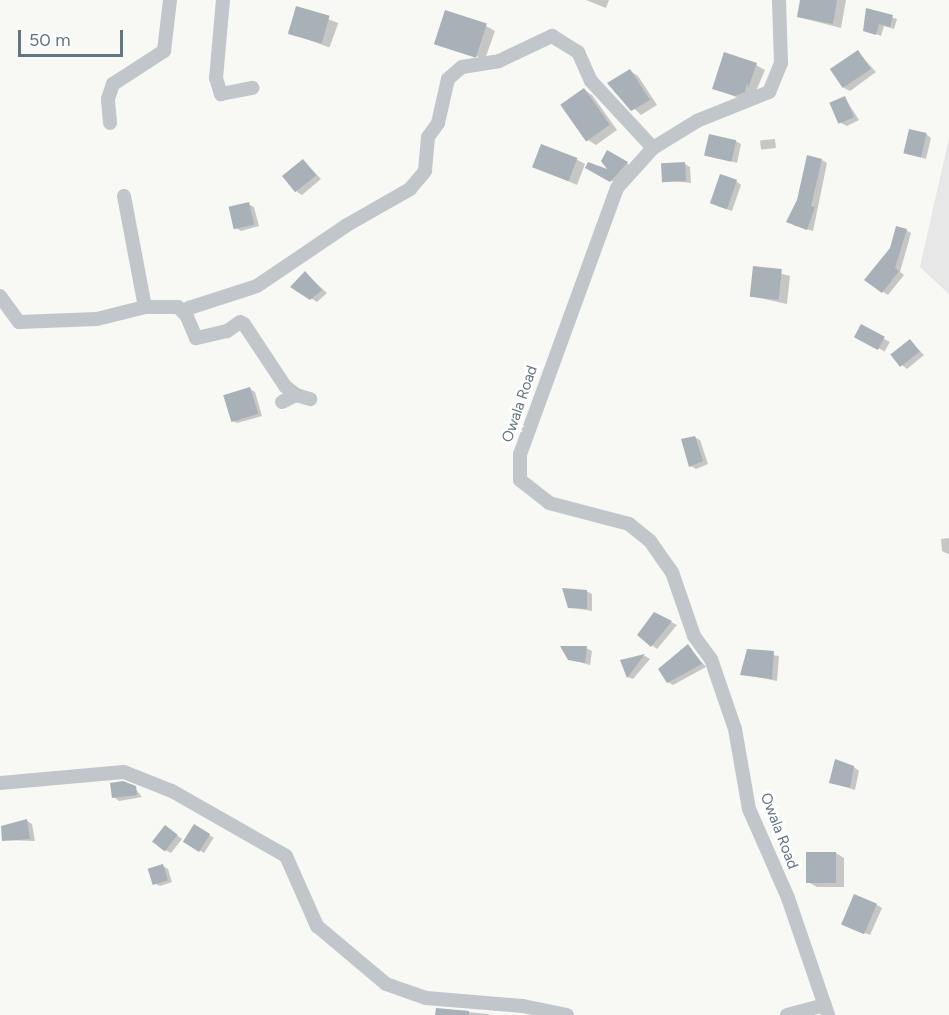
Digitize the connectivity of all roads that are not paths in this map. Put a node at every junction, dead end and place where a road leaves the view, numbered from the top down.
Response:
1 (170, 0) edge
2 (223, 0) edge
3 (779, 0) edge
4 (252, 88) dead end
5 (110, 123) dead end
6 (653, 148) junction
7 (124, 196) dead end
8 (0, 296) edge
9 (145, 307) junction
10 (186, 315) junction
11 (296, 395) junction
12 (310, 399) dead end
13 (282, 402) dead end
14 (0, 783) edge
15 (827, 1010) edge
16 (567, 1015) edge
17 (787, 1015) edge

1 - 5 street
2 - 4 street
3 - 6 street, Owala Road
6 - 10 street
6 - 15 street, Owala Road
7 - 9 street
8 - 9 street
9 - 10 street
10 - 11 street
11 - 12 street
11 - 13 street
14 - 16 street
15 - 17 street

